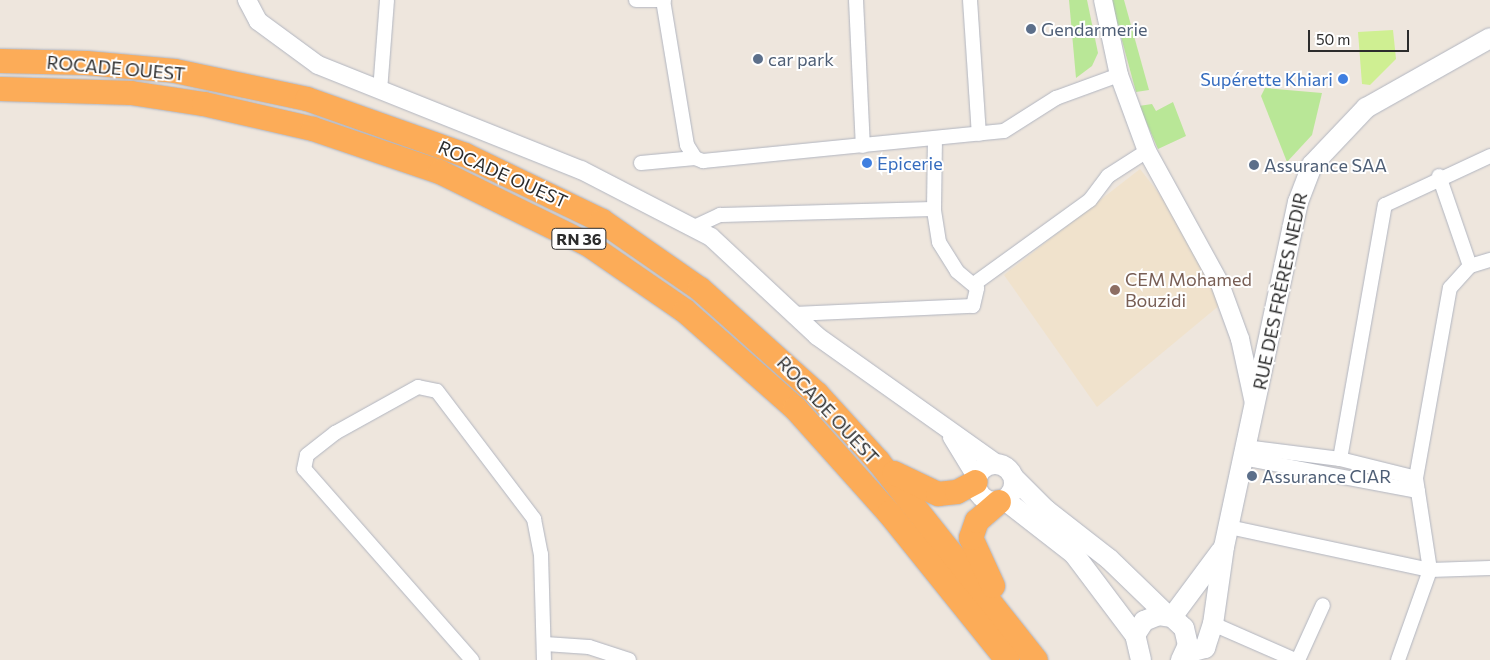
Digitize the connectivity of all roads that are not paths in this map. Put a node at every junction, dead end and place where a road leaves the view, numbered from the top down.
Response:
1 (247, 0) edge
2 (387, 0) edge
3 (636, 0) edge
4 (663, 0) edge
5 (856, 0) edge
6 (970, 0) edge
7 (1103, 0) edge
8 (1490, 38) edge
9 (0, 61) edge
10 (1119, 75) junction
11 (0, 89) edge
12 (380, 91) junction
13 (979, 134) junction
14 (935, 140) junction
15 (863, 146) junction
16 (1147, 151) junction
17 (1490, 156) edge
18 (695, 158) junction
19 (641, 163) dead end
20 (1439, 176) junction
21 (934, 210) junction
22 (694, 227) junction
23 (1490, 260) edge
24 (1470, 266) junction
25 (974, 284) junction
26 (794, 314) junction
27 (1240, 339) junction
28 (1267, 354) junction
29 (1255, 406) junction
30 (943, 427) junction
31 (1244, 452) junction
32 (1340, 459) junction
33 (878, 461) junction
34 (997, 464) junction
35 (1014, 478) junction
36 (977, 480) junction
37 (1417, 484) junction
38 (1002, 501) junction
39 (1228, 527) junction
40 (1224, 547) junction
41 (1490, 568) edge
42 (1430, 570) junction
43 (1323, 606) dead end
44 (1170, 616) junction
45 (1005, 620) junction
46 (1213, 624) junction
47 (1135, 635) junction
48 (545, 644) junction
49 (1184, 657) edge
50 (472, 660) edge
51 (544, 660) edge
52 (629, 660) edge
53 (1007, 660) edge
54 (1036, 660) edge
55 (1141, 660) edge
56 (1296, 660) edge
57 (1398, 660) edge

1 - 12 street
2 - 12 street
3 - 4 street
4 - 18 street
5 - 15 street
6 - 13 street
7 - 10 street
8 - 28 main road, RUE DES FRÈRES NEDIR
9 - 33 highway, ROCADE OUEST
10 - 13 street
10 - 16 street
11 - 53 highway, ROCADE OUEST / RN 36
12 - 22 street
13 - 14 street
14 - 15 street
14 - 21 street
15 - 18 street
16 - 25 street
16 - 27 street
17 - 20 street
18 - 19 street
20 - 24 street
20 - 32 street
21 - 22 street
21 - 25 street
22 - 26 street
23 - 24 street
24 - 37 street
25 - 26 street
26 - 30 street
27 - 28 street
27 - 29 street
28 - 29 main road, RUE DES FRÈRES NEDIR
29 - 31 main road, RUE DES FRÈRES NEDIR
30 - 34 street
30 - 36 street
31 - 32 street
31 - 37 street
31 - 39 main road, RUE DES FRÈRES NEDIR
32 - 37 street
33 - 36 highway
33 - 45 highway, ROCADE OUEST
34 - 35 main road
34 - 36 main road
35 - 38 main road
35 - 44 main road
36 - 38 main road
37 - 42 street
38 - 45 highway
38 - 47 main road
39 - 40 main road, RUE DES FRÈRES NEDIR
39 - 42 street
40 - 44 main road, RUE DES FRÈRES NEDIR
40 - 46 main road, RUE DES FRÈRES NEDIR
41 - 42 street
42 - 57 street
43 - 56 street
44 - 47 main road
44 - 49 main road
45 - 54 highway, ROCADE OUEST
46 - 49 main road, RUE DES FRÈRES NEDIR
46 - 56 street
47 - 55 main road
48 - 50 street
48 - 51 street
48 - 52 street

